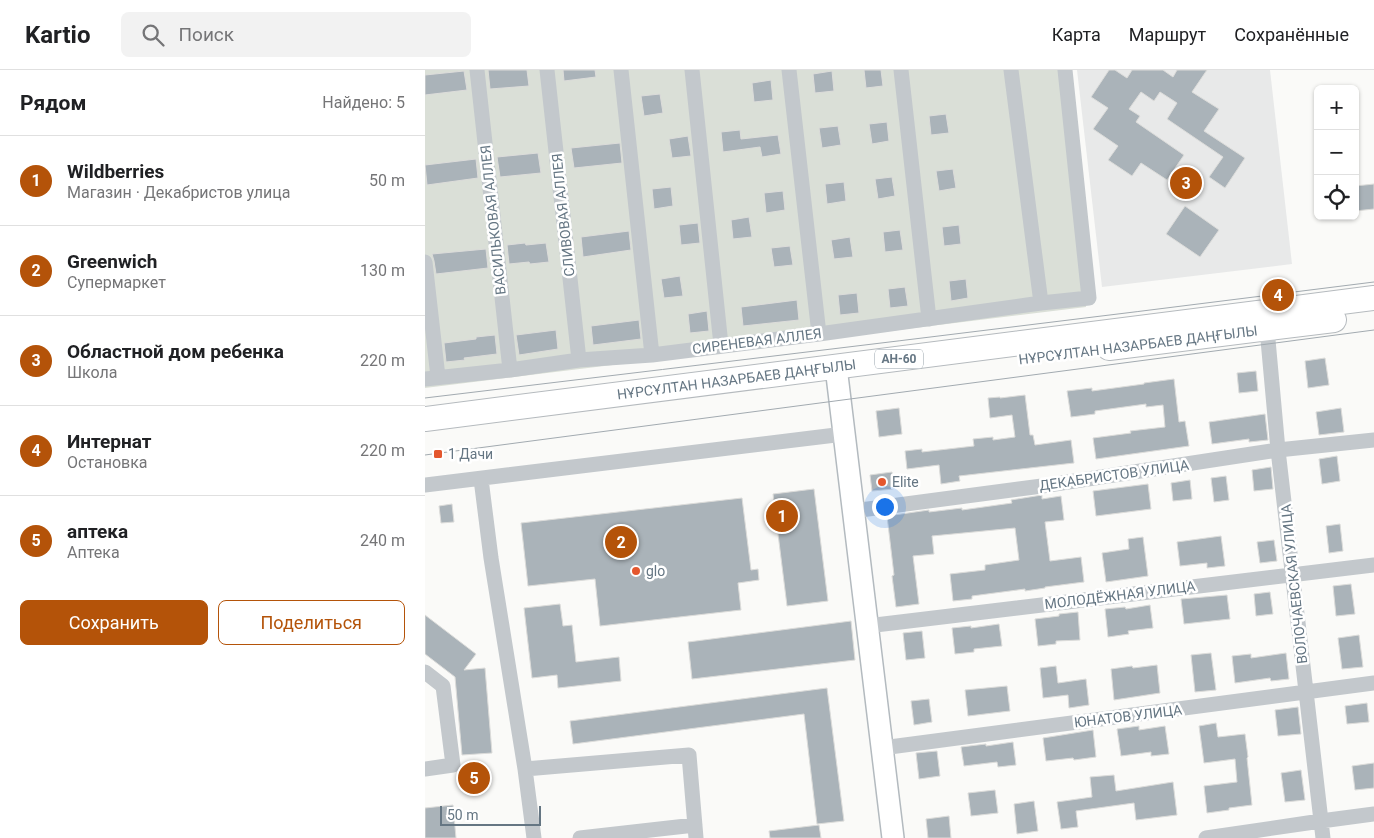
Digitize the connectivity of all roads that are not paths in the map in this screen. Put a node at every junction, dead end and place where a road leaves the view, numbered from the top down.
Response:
1 (477, 70) edge
2 (547, 70) edge
3 (621, 70) edge
4 (692, 70) edge
5 (789, 70) edge
6 (901, 70) edge
7 (1011, 70) edge
8 (1065, 70) edge
9 (425, 262) edge
10 (1374, 298) edge
11 (1041, 303) junction
12 (1374, 314) edge
13 (929, 319) junction
14 (1267, 329) junction
15 (819, 334) junction
16 (721, 346) junction
17 (651, 355) junction
18 (579, 360) junction
19 (510, 370) junction
20 (837, 374) junction
21 (432, 378) edge
22 (425, 419) edge
23 (425, 434) edge
24 (844, 434) junction
25 (1374, 440) edge
26 (1279, 450) junction
27 (481, 479) junction
28 (425, 485) edge
29 (853, 511) junction
30 (1374, 565) edge
31 (1293, 575) junction
32 (867, 626) junction
33 (425, 672) edge
34 (1374, 684) edge
35 (1306, 693) junction
36 (882, 748) junction
37 (425, 769) edge
38 (525, 769) junction
39 (1374, 814) edge
40 (1321, 821) junction
41 (695, 831) edge
42 (534, 838) edge
43 (580, 838) edge
44 (893, 838) edge
45 (1206, 838) edge
46 (1323, 838) edge

1 - 19 street, ВАСИЛЬКОВАЯ АЛЛЕЯ
2 - 18 street, СЛИВОВАЯ АЛЛЕЯ
3 - 17 street
4 - 16 street
5 - 15 street
6 - 13 street
7 - 11 street
8 - 11 street, СИРЕНЕВАЯ АЛЛЕЯ
9 - 21 street
10 - 20 main road, НҰРСҰЛТАН НАЗАРБАЕВ ДАҢҒЫЛЫ / АН-60
11 - 13 street, СИРЕНЕВАЯ АЛЛЕЯ
12 - 14 main road, НҰРСҰЛТАН НАЗАРБАЕВ ДАҢҒЫЛЫ / АН-60
13 - 15 street, СИРЕНЕВАЯ АЛЛЕЯ
14 - 20 main road, НҰРСҰЛТАН НАЗАРБАЕВ ДАҢҒЫЛЫ / АН-60
14 - 26 street, ВОЛОЧАЕВСКАЯ УЛИЦА
15 - 16 street, СИРЕНЕВАЯ АЛЛЕЯ
16 - 17 street, СИРЕНЕВАЯ АЛЛЕЯ
17 - 18 street, СИРЕНЕВАЯ АЛЛЕЯ
18 - 19 street, СИРЕНЕВАЯ АЛЛЕЯ
19 - 21 street, СИРЕНЕВАЯ АЛЛЕЯ
20 - 22 main road, НҰРСҰЛТАН НАЗАРБАЕВ ДАҢҒЫЛЫ / АН-60
20 - 23 main road, НҰРСҰЛТАН НАЗАРБАЕВ ДАҢҒЫЛЫ / АН-60
20 - 24 street
24 - 27 street
24 - 29 street
25 - 26 street, ДЕКАБРИСТОВ УЛИЦА
26 - 29 street, ДЕКАБРИСТОВ УЛИЦА
26 - 31 street, ВОЛОЧАЕВСКАЯ УЛИЦА
27 - 28 street
27 - 38 street
29 - 32 street
30 - 31 street, МОЛОДЁЖНАЯ УЛИЦА
31 - 32 street, МОЛОДЁЖНАЯ УЛИЦА
31 - 35 street, ВОЛОЧАЕВСКАЯ УЛИЦА
32 - 36 street
33 - 37 street
34 - 35 street, ЮНАТОВ УЛИЦА
35 - 36 street, ЮНАТОВ УЛИЦА
35 - 40 street, ВОЛОЧАЕВСКАЯ УЛИЦА
36 - 44 street
38 - 41 street
38 - 42 street
39 - 40 street
40 - 45 street
40 - 46 street, ВОЛОЧАЕВСКАЯ УЛИЦА
41 - 43 street

